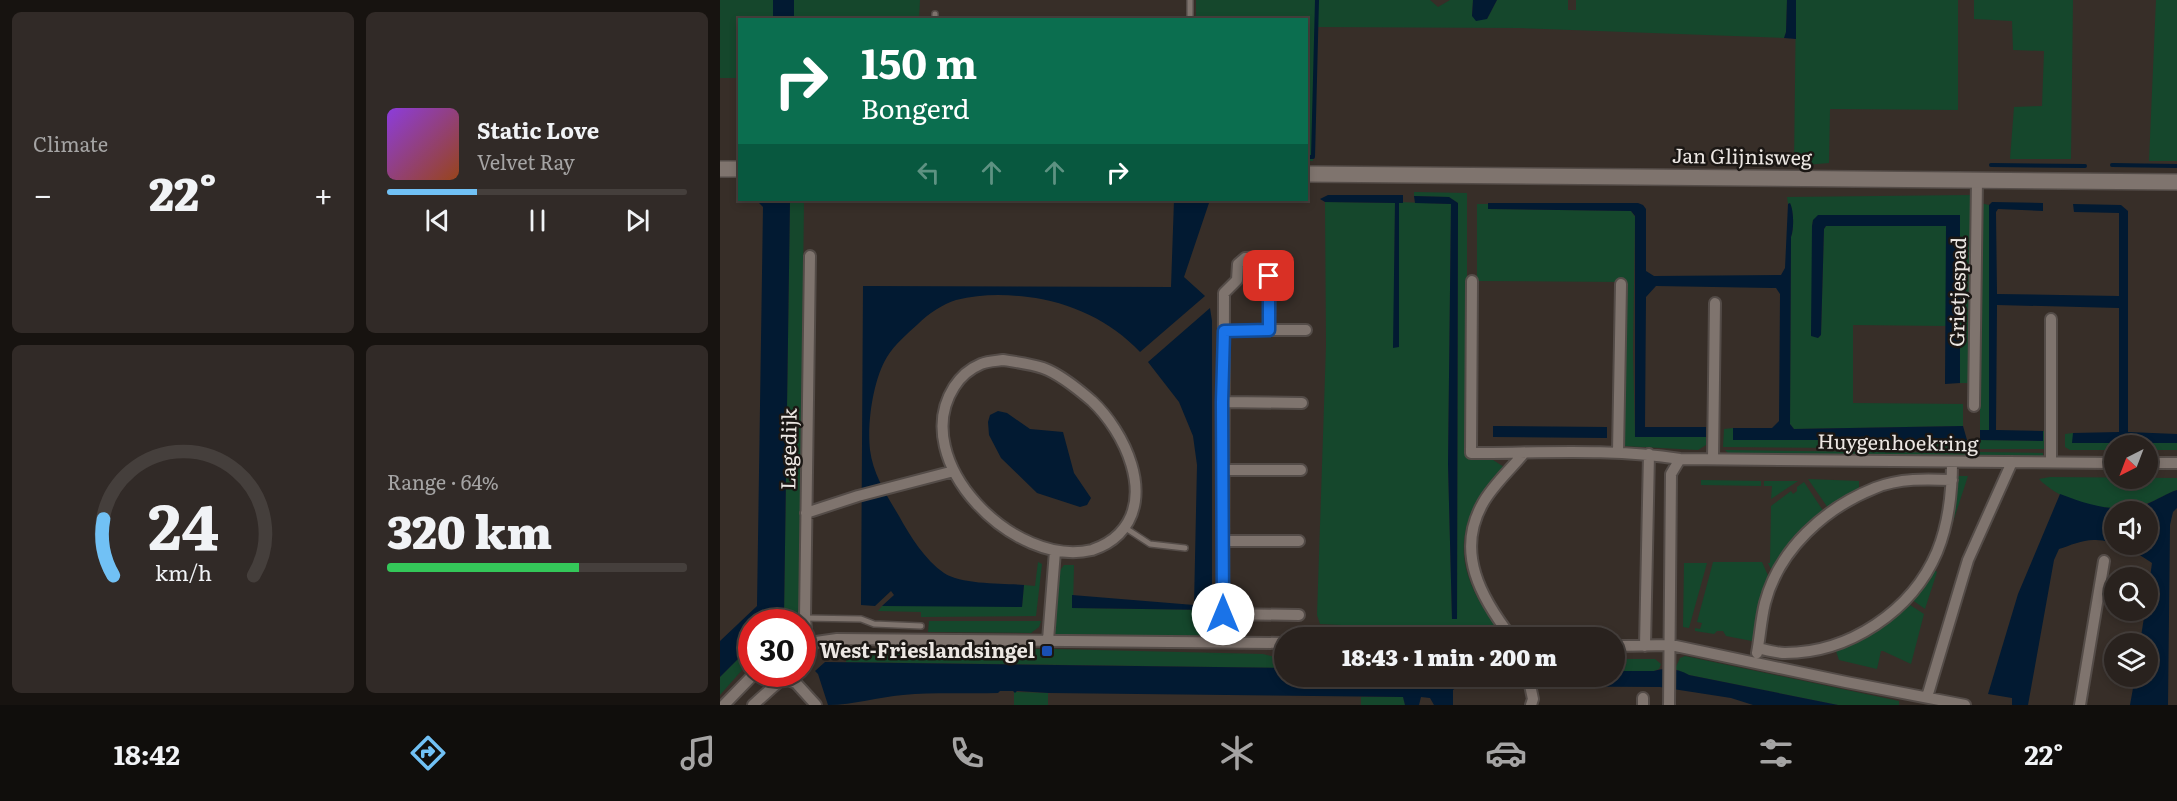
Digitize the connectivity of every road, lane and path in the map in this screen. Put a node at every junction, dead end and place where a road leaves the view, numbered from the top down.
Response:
1 (1190, 0) edge
2 (1190, 18) edge
3 (720, 169) edge
4 (738, 169) edge
5 (1308, 174) edge
6 (1977, 180) junction
7 (2177, 182) edge
8 (810, 256) dead end
9 (1472, 281) dead end
10 (1621, 284) dead end
11 (1715, 303) dead end
12 (2051, 319) dead end
13 (1269, 330) junction
14 (1306, 330) dead end
15 (1224, 331) junction
16 (1222, 402) junction
17 (1302, 403) dead end
18 (1974, 406) dead end
19 (1618, 452) junction
20 (1524, 453) junction
21 (1649, 454) junction
22 (1713, 458) junction
23 (1680, 459) junction
24 (1952, 462) junction
25 (2012, 462) junction
26 (2051, 462) junction
27 (2104, 463) edge
28 (2158, 463) edge
29 (2177, 463) edge
30 (1223, 470) junction
31 (1301, 470) dead end
32 (954, 471) junction
33 (1952, 480) junction
34 (806, 513) junction
35 (1125, 527) junction
36 (1223, 540) junction
37 (1299, 541) dead end
38 (1185, 548) dead end
39 (1055, 551) junction
40 (2104, 561) dead end
41 (805, 609) edge
42 (1223, 614) junction
43 (1299, 615) dead end
44 (816, 618) edge
45 (921, 626) dead end
46 (1504, 627) edge
47 (1048, 640) junction
48 (816, 642) edge
49 (1222, 642) junction
50 (1274, 643) edge
51 (1671, 645) junction
52 (1625, 646) edge
53 (1645, 646) junction
54 (1758, 648) junction
55 (1755, 662) junction
56 (741, 687) edge
57 (1530, 687) edge
58 (1927, 697) junction
59 (724, 705) edge
60 (753, 705) edge
61 (816, 705) edge
62 (1531, 705) edge
63 (1670, 705) edge
64 (1965, 705) edge
65 (2080, 705) edge

1 - 2 lane
3 - 4 street
5 - 6 street, Jan Glijnisweg
6 - 7 street, Jan Glijnisweg
6 - 18 street, Grietjespad
8 - 34 street, Lagedijk
9 - 20 street, Huygenhoekring
10 - 19 street
11 - 22 street
12 - 26 street
13 - 14 street
13 - 15 street
13 - 15 street
15 - 16 street
16 - 17 street
16 - 30 street
19 - 20 street, Huygenhoekring
19 - 21 street, Huygenhoekring
20 - 46 street
21 - 23 street, Huygenhoekring
21 - 53 street
22 - 23 street, Huygenhoekring
22 - 24 street, Huygenhoekring
23 - 51 street
24 - 25 street, Huygenhoekring
24 - 33 street
25 - 26 street, Huygenhoekring
25 - 58 street
26 - 27 street, Huygenhoekring
28 - 29 street
30 - 31 street
30 - 36 street
32 - 34 street
32 - 35 street
32 - 39 street
33 - 54 street
33 - 54 street
34 - 41 street, Lagedijk
35 - 38 lane
35 - 39 street
36 - 37 street
36 - 42 street
39 - 47 street
40 - 65 street
42 - 43 street
42 - 49 street
44 - 45 lane
47 - 48 street
47 - 49 street
49 - 50 street
51 - 53 street
51 - 55 street
51 - 63 street
52 - 53 street
54 - 55 street
55 - 58 street
56 - 59 street
57 - 62 street
58 - 64 street
60 - 61 street

